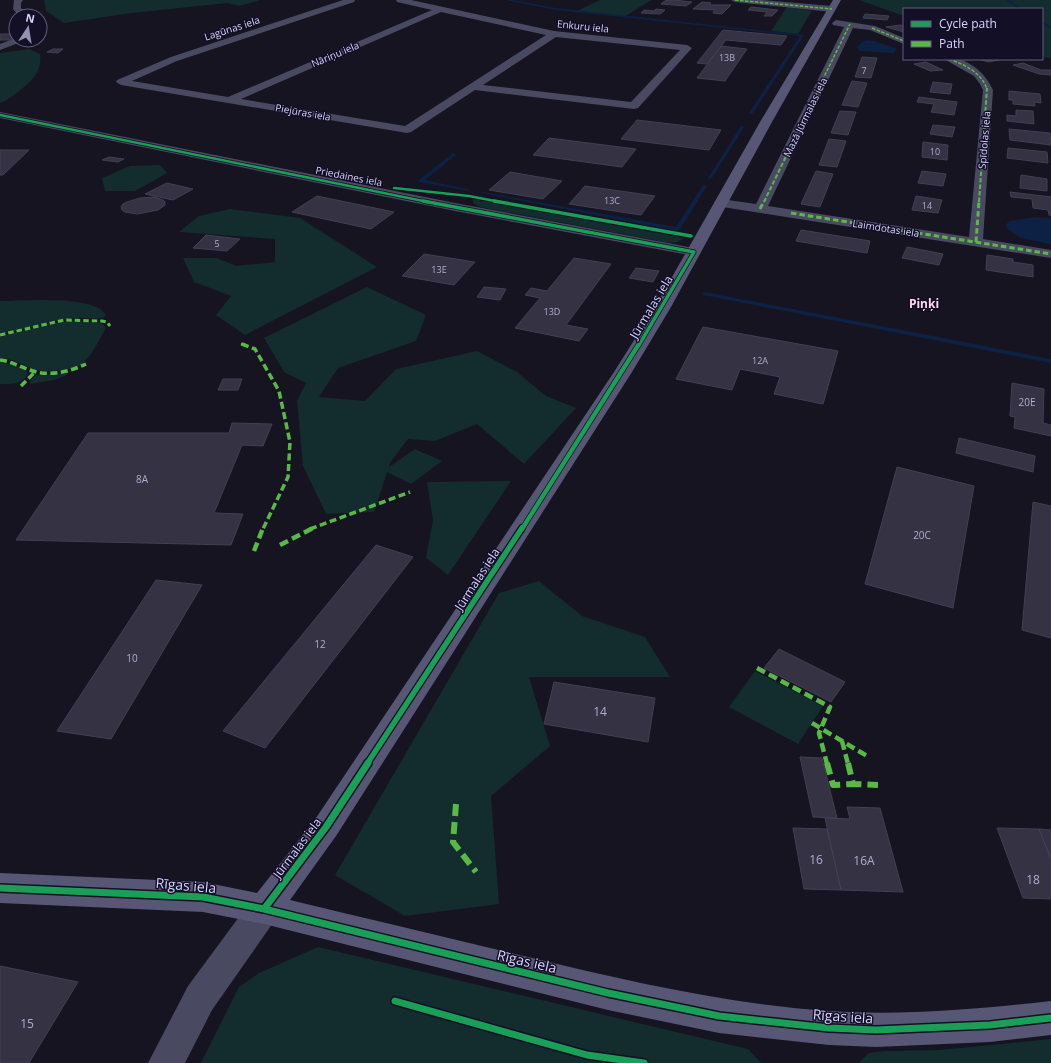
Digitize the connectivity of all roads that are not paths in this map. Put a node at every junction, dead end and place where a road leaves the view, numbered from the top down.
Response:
1 (351, 0) edge
2 (400, 0) edge
3 (736, 0) edge
4 (837, 0) edge
5 (440, 9) junction
6 (832, 9) junction
7 (825, 21) junction
8 (850, 24) junction
9 (554, 34) junction
10 (903, 41) edge
11 (951, 60) edge
12 (121, 82) joint
13 (473, 87) junction
14 (229, 100) junction
15 (0, 115) edge
16 (721, 203) junction
17 (760, 209) junction
18 (976, 242) junction
19 (694, 252) junction
20 (1051, 254) edge
21 (0, 888) edge
22 (264, 910) junction
23 (1051, 1018) edge
24 (166, 1063) edge

1 - 12 street, Lagūnas iela
2 - 5 street, Enkuru iela
3 - 6 street
4 - 6 main road, Jūrmalas iela
5 - 9 street, Enkuru iela
5 - 14 street, Nāriņu iela
6 - 7 main road, Jūrmalas iela
7 - 8 street
7 - 16 main road, Jūrmalas iela
8 - 10 street
8 - 17 street, Mazā Jūrmalas iela
9 - 13 street, Piejūras iela
9 - 13 street, Enkuru iela
11 - 18 street, Spīdolas iela
12 - 14 street, Piejūras iela
13 - 14 street, Piejūras iela
15 - 19 street, Priedaines iela
16 - 17 street, Laimdotas iela
16 - 19 main road, Jūrmalas iela
17 - 18 street, Laimdotas iela
18 - 20 street, Laimdotas iela
19 - 22 main road, Jūrmalas iela
21 - 22 main road, Rīgas iela
22 - 23 main road, Rīgas iela
22 - 24 street, Jūrmalas iela

